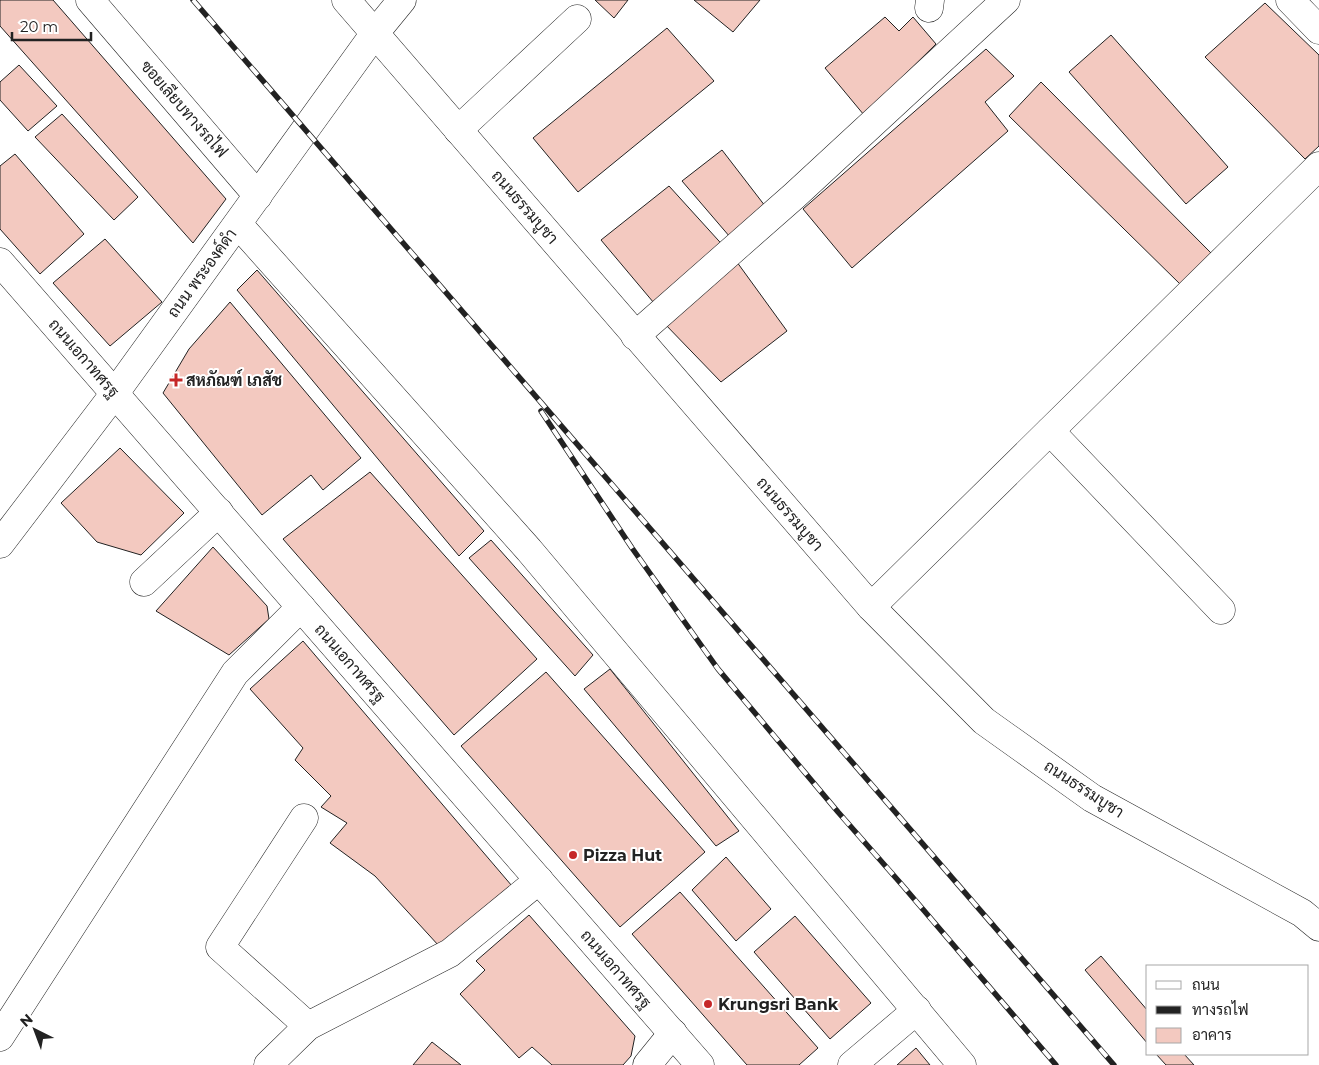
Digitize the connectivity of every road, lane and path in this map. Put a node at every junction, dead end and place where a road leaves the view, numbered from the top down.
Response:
1 (90, 0) edge
2 (346, 0) edge
3 (402, 0) edge
4 (1006, 0) edge
5 (1290, 0) edge
6 (577, 19) dead end
7 (1319, 30) edge
8 (376, 33) junction
9 (458, 130) junction
10 (1319, 166) edge
11 (258, 196) junction
12 (238, 224) junction
13 (0, 262) edge
14 (635, 336) junction
15 (115, 393) junction
16 (1050, 431) junction
17 (218, 512) junction
18 (0, 544) edge
19 (144, 582) dead end
20 (301, 607) junction
21 (871, 607) junction
22 (1221, 610) dead end
23 (304, 818) dead end
24 (539, 880) junction
25 (1319, 927) edge
26 (916, 1010) junction
27 (308, 1026) junction
28 (673, 1034) junction
29 (0, 1036) edge
30 (268, 1065) edge
31 (647, 1065) edge
32 (700, 1065) edge
33 (852, 1065) edge
34 (962, 1065) edge

1 - 11 street, ซอยเลียบทางรถไฟ
2 - 8 street, ถนนธรรมบูชา
3 - 8 street, ถนน พระองค์ดำ
4 - 14 street
5 - 7 street
6 - 9 street
8 - 9 street, ถนนธรรมบูชา
8 - 11 street, ถนน พระองค์ดำ
9 - 14 street, ถนนธรรมบูชา
10 - 16 street
11 - 12 street, ถนน พระองค์ดำ
12 - 15 street, ถนน พระองค์ดำ
12 - 26 street
13 - 15 street, ถนนเอกาทศรฐ
14 - 21 street, ถนนธรรมบูชา
15 - 17 street, ถนนเอกาทศรฐ
15 - 18 street, ถนน พระองค์ดำ
16 - 21 street
16 - 22 street
17 - 19 street
17 - 20 street, ถนนเอกาทศรฐ
20 - 24 street, ถนนเอกาทศรฐ
20 - 29 street
21 - 25 street, ถนนธรรมบูชา
23 - 27 street
24 - 27 street
24 - 28 street, ถนนเอกาทศรฐ
26 - 33 street
26 - 34 street
27 - 30 street
28 - 31 street
28 - 32 street, ถนนเอกาทศรฐ

